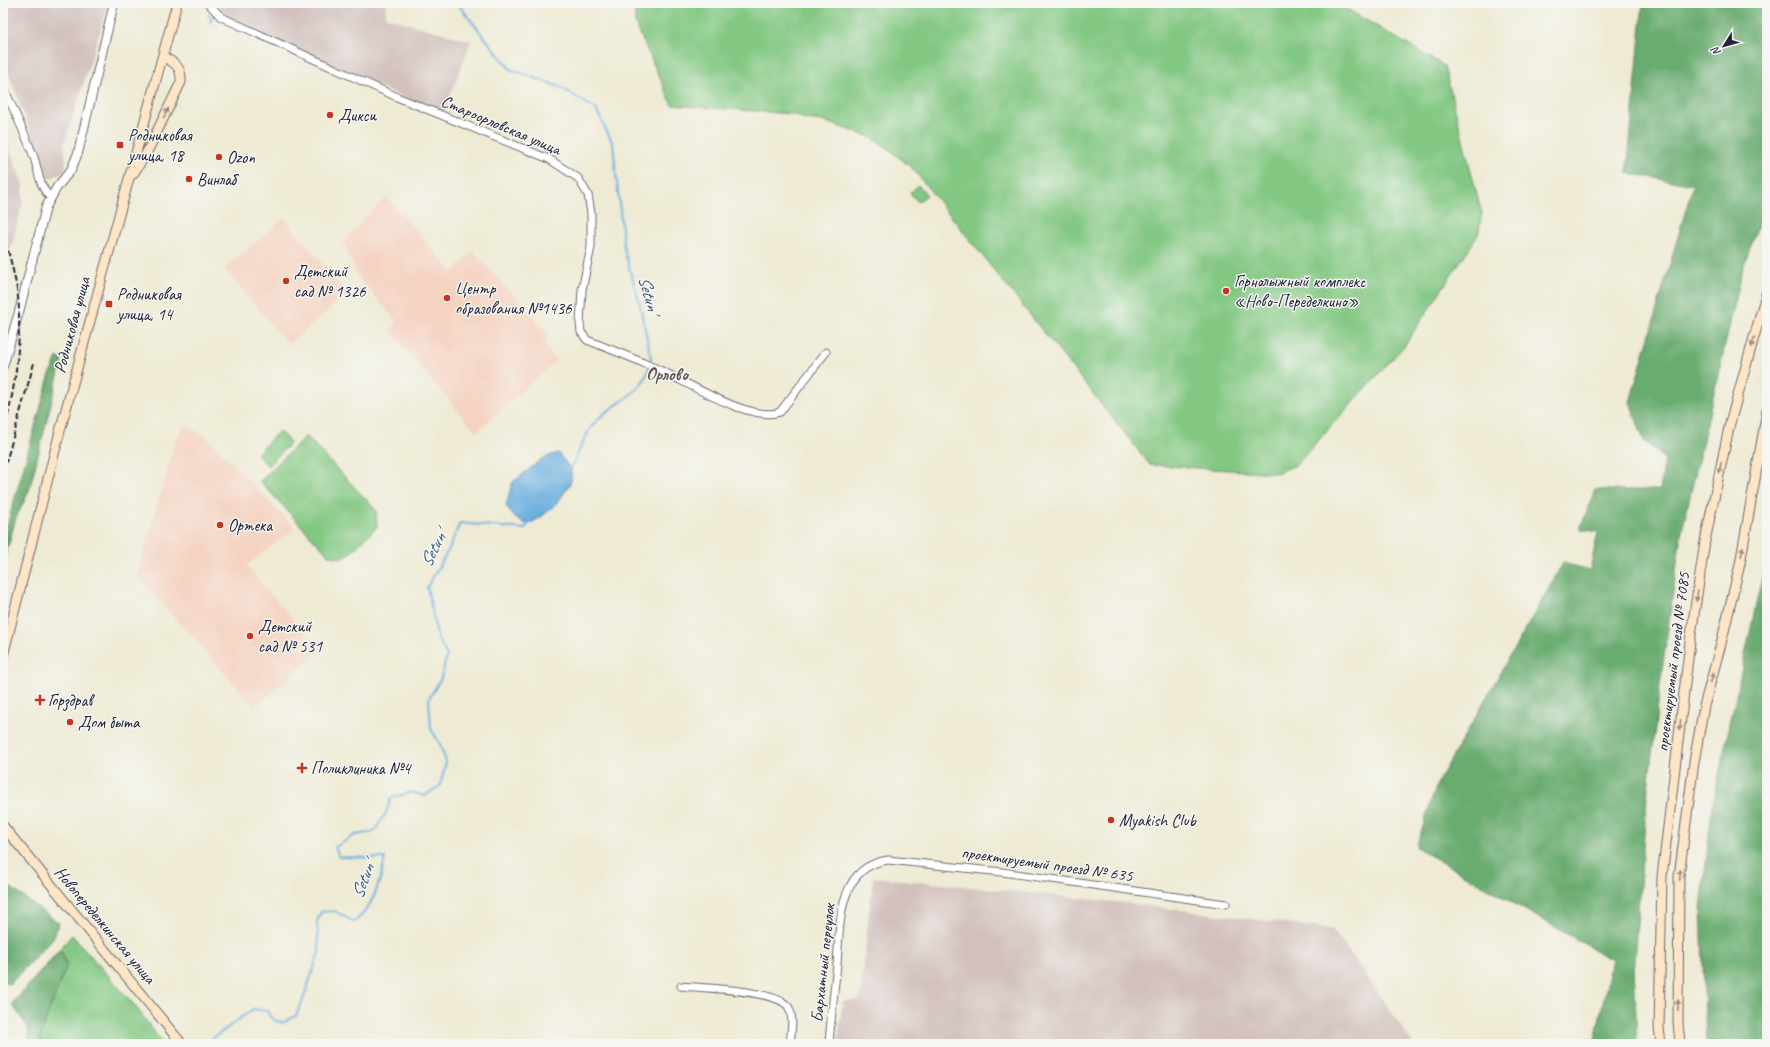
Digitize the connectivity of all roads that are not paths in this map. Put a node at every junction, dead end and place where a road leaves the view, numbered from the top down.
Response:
1 (114, 3) edge
2 (177, 3) edge
3 (208, 3) edge
4 (163, 57) junction
5 (3, 86) edge
6 (127, 184) junction
7 (50, 197) junction
8 (1767, 291) edge
9 (826, 352) dead end
10 (3, 366) edge
11 (1767, 411) edge
12 (3, 656) edge
13 (3, 826) edge
14 (864, 868) joint
15 (1226, 904) dead end
16 (681, 986) dead end
17 (182, 1044) edge
18 (790, 1044) edge
19 (829, 1044) edge
20 (1661, 1044) edge
21 (1680, 1044) edge

1 - 7 street
2 - 4 main road, Родниковая улица
3 - 9 street, Староорловская улица
4 - 6 main road, Родниковая улица
6 -> 4 main road
5 - 7 street
6 - 12 main road, Родниковая улица
7 - 10 street
8 -> 20 main road, проектируемый проезд № 7085
21 -> 11 main road, проектируемый проезд № 7085
13 - 17 main road, Новопеределкинская улица
14 - 15 street, проектируемый проезд № 635
14 - 19 street, Бархатный переулок
16 - 18 street

